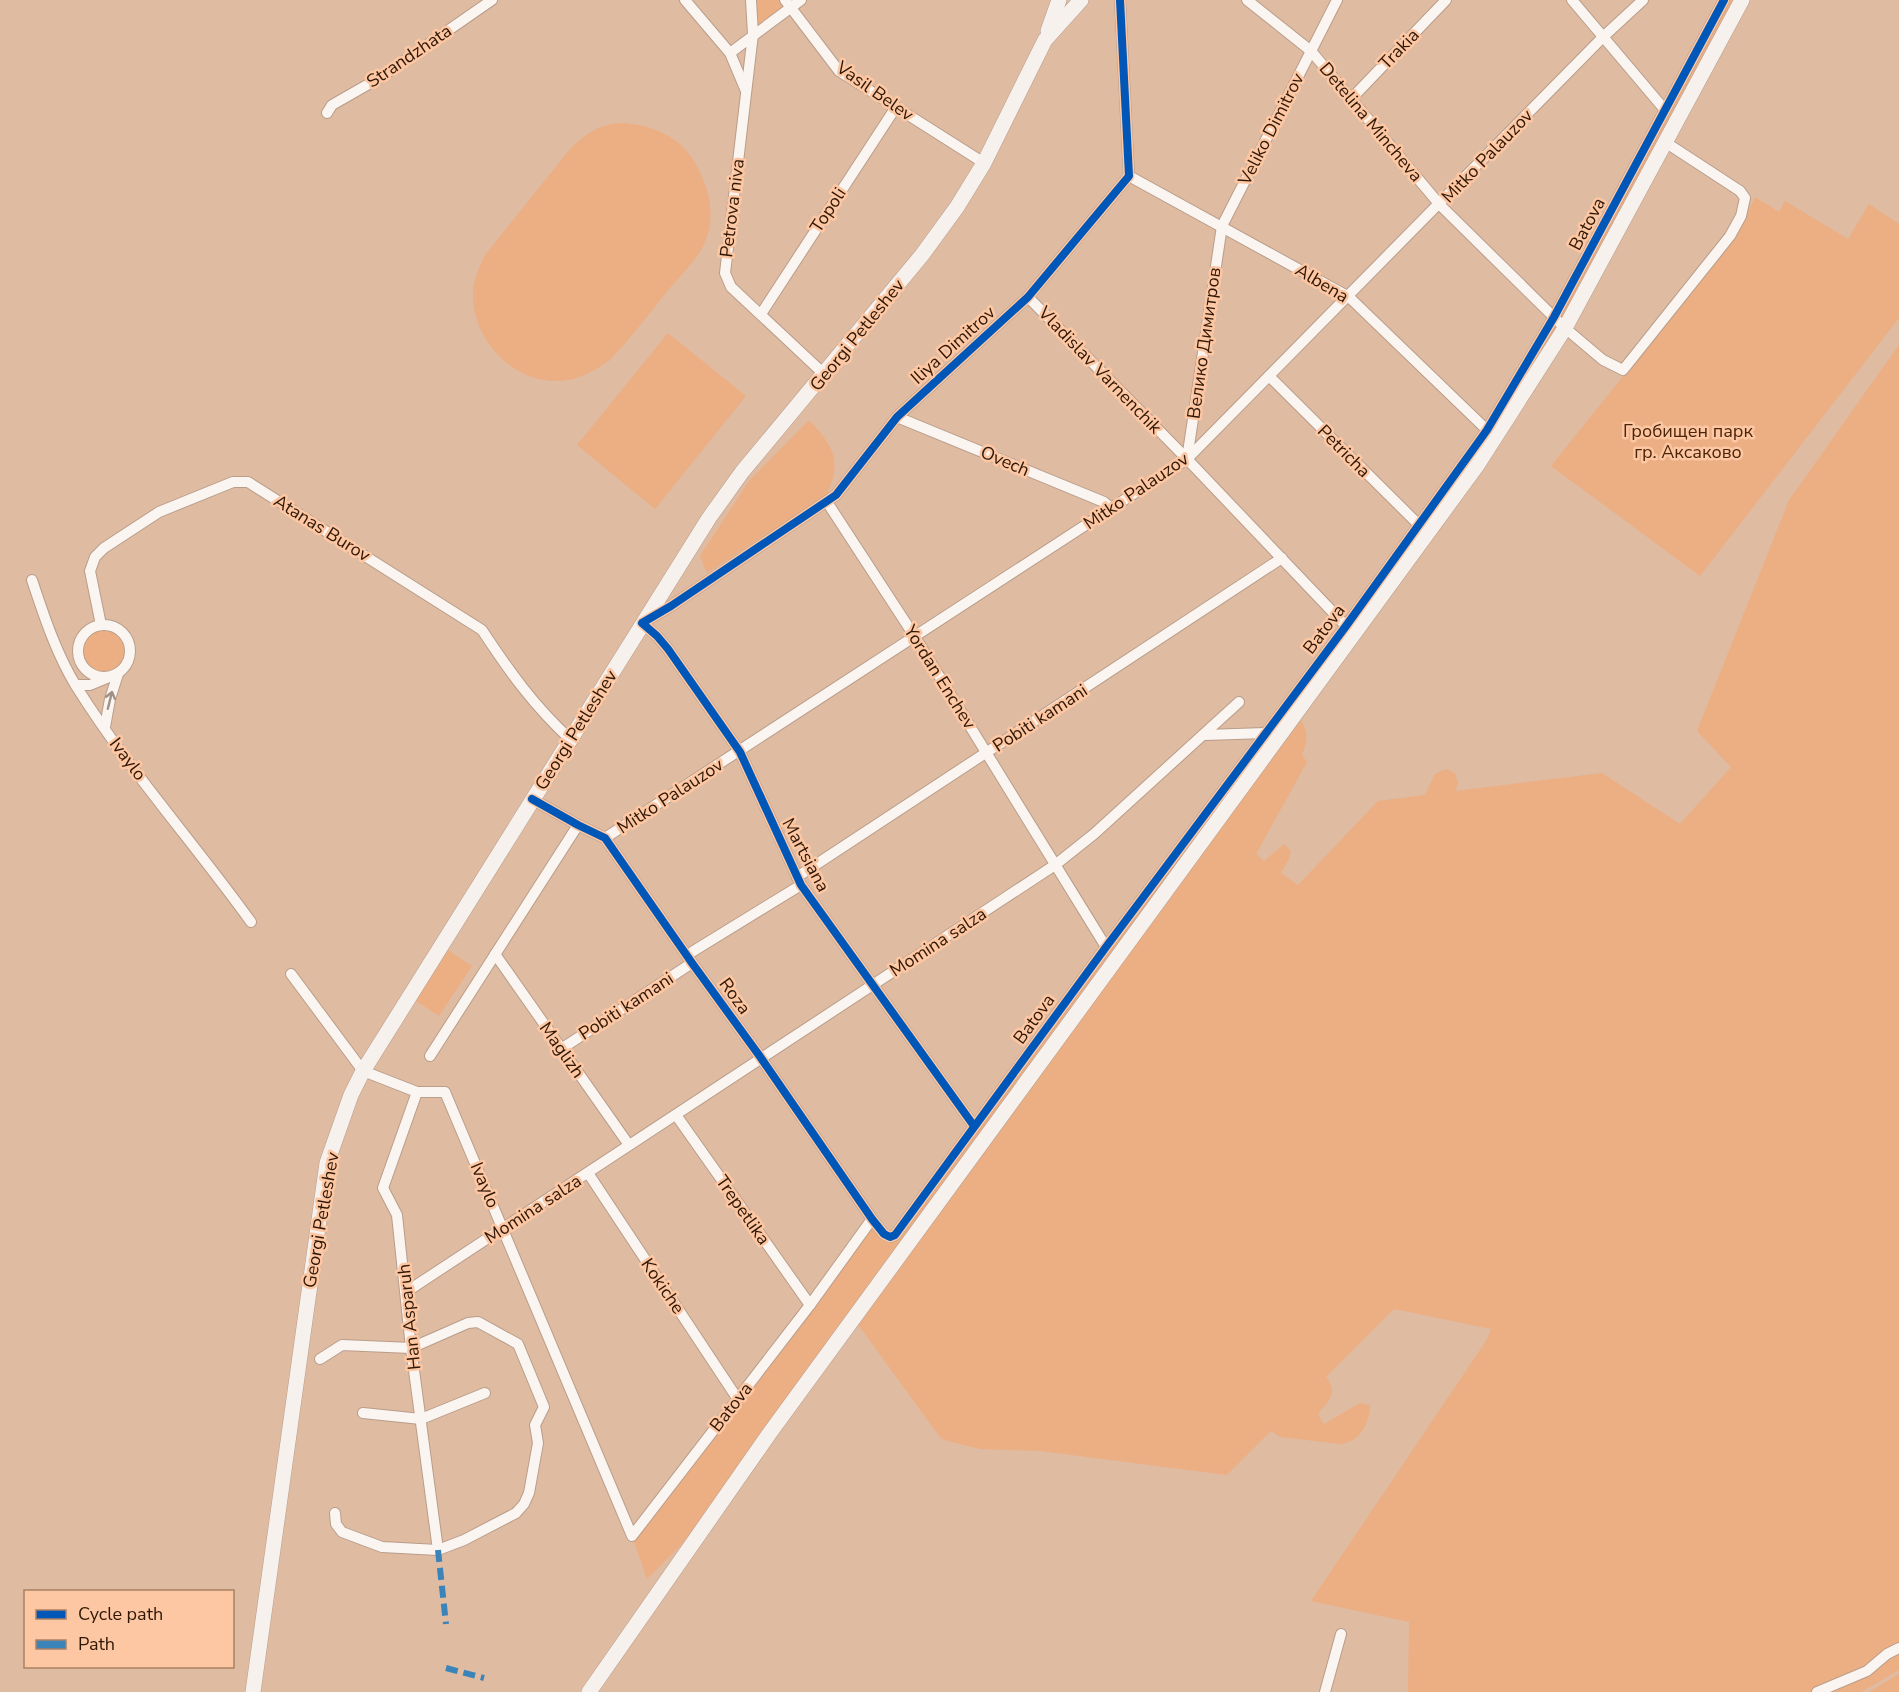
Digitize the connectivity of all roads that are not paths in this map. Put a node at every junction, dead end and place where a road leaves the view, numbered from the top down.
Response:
1 (492, 0) edge
2 (685, 0) edge
3 (751, 0) edge
4 (801, 0) edge
5 (1059, 0) edge
6 (1081, 0) edge
7 (1120, 0) edge
8 (1247, 0) edge
9 (1336, 0) edge
10 (1446, 0) edge
11 (1572, 0) edge
12 (1643, 0) edge
13 (1724, 0) edge
14 (1742, 0) edge
15 (788, 4) edge
16 (753, 34) junction
17 (1603, 38) junction
18 (1045, 40) junction
19 (1311, 51) junction
20 (730, 53) junction
21 (746, 91) junction
22 (1352, 98) junction
23 (896, 107) junction
24 (1665, 110) junction
25 (327, 113) dead end
26 (1665, 142) junction
27 (984, 163) junction
28 (1129, 176) junction
29 (1440, 205) junction
30 (1222, 226) junction
31 (1028, 297) junction
32 (1349, 297) junction
33 (761, 314) junction
34 (1559, 322) junction
35 (825, 375) junction
36 (1269, 376) junction
37 (897, 417) junction
38 (1487, 430) junction
39 (1187, 459) junction
40 (828, 502) junction
41 (1112, 508) junction
42 (1419, 525) junction
43 (1282, 558) junction
44 (32, 580) dead end
45 (642, 623) junction
46 (101, 625) junction
47 (1346, 626) junction
48 (84, 635) junction
49 (915, 637) junction
50 (58, 652) junction
51 (113, 675) junction
52 (76, 685) junction
53 (1239, 702) dead end
54 (105, 727) junction
55 (1266, 733) junction
56 (1205, 735) junction
57 (570, 739) junction
58 (740, 752) junction
59 (987, 753) junction
60 (532, 799) junction
61 (578, 825) junction
62 (605, 838) junction
63 (1055, 865) junction
64 (799, 881) junction
65 (251, 922) dead end
66 (1106, 947) junction
67 (495, 954) junction
68 (689, 959) junction
69 (291, 974) dead end
70 (873, 985) junction
71 (561, 1049) junction
72 (430, 1056) dead end
73 (761, 1058) junction
74 (363, 1071) junction
75 (417, 1092) junction
76 (676, 1114) junction
77 (974, 1126) junction
78 (629, 1145) junction
79 (588, 1173) junction
80 (872, 1219) junction
81 (503, 1229) junction
82 (890, 1237) joint
83 (406, 1292) junction
84 (810, 1305) junction
85 (411, 1348) junction
86 (320, 1359) dead end
87 (485, 1393) dead end
88 (737, 1398) junction
89 (363, 1413) dead end
90 (421, 1419) junction
91 (335, 1513) dead end
92 (632, 1536) joint
93 (438, 1550) junction
94 (1341, 1634) dead end
95 (1899, 1648) edge
96 (253, 1692) edge
97 (589, 1692) edge
98 (1325, 1692) edge
99 (1817, 1692) edge

1 - 25 street, Strandzhata
2 - 20 street
3 - 16 street, Petrova niva
4 - 15 street
5 - 18 main road
6 - 18 main road, Georgi Petleshev
7 - 28 street
8 - 19 street, Detelina Mincheva
9 - 19 street, Veliko Dimitrov
10 - 22 street, Trakia
11 - 17 street
12 - 17 street, Mitko Palauzov
13 - 24 street, Batova
14 - 26 main road
15 - 16 street
15 - 23 street, Vasil Belev
16 - 20 street
16 - 21 street, Petrova niva
17 - 24 street
17 - 29 street, Mitko Palauzov
18 - 27 main road, Georgi Petleshev
19 - 22 street, Detelina Mincheva
19 - 30 street, Veliko Dimitrov
20 - 21 street
21 - 33 street, Petrova niva
22 - 29 street, Detelina Mincheva
23 - 27 street, Vasil Belev
23 - 33 street, Topoli
24 - 34 street, Batova
26 - 34 main road
26 - 34 street, Detelina Mincheva
27 - 35 main road, Georgi Petleshev
28 - 30 street, Albena
28 - 31 street, Iliya Dimitrov
29 - 32 street, Mitko Palauzov
29 - 34 street, Detelina Mincheva
30 - 32 street, Albena
30 - 39 street, Велико Димитров
31 - 37 street, Iliya Dimitrov
31 - 39 street, Vladislav Varnenchik
32 - 36 street, Mitko Palauzov
32 - 38 street, Albena
33 - 35 street, Petrova niva
34 - 38 street, Batova
34 - 97 main road
35 - 45 main road, Georgi Petleshev
36 - 39 street, Mitko Palauzov
36 - 42 street, Petricha
37 - 40 street, Iliya Dimitrov
37 - 41 street, Ovech
38 - 42 street, Batova
39 - 41 street, Mitko Palauzov
39 - 43 street, Vladislav Varnenchik
40 - 45 street, Iliya Dimitrov
40 - 49 street, Yordan Enchev
41 - 49 street, Mitko Palauzov
42 - 47 street, Batova
43 - 47 street, Vladislav Varnenchik
43 - 59 street, Pobiti kamani
44 - 50 street, Ivaylo
45 - 57 main road, Georgi Petleshev
45 - 58 street, Martsiana
46 - 48 street
46 - 51 street
46 - 57 street, Atanas Burov
47 - 55 street, Batova
48 - 50 street
48 - 51 street
49 - 58 street, Mitko Palauzov
49 - 59 street, Yordan Enchev
50 - 52 street, Ivaylo
51 - 52 street
54 -> 51 street
52 - 54 street, Ivaylo
53 - 56 street, Momina salza
54 - 65 street, Ivaylo
55 - 56 street
55 - 66 street, Batova
56 - 63 street, Momina salza
57 - 60 main road, Georgi Petleshev
58 - 62 street, Mitko Palauzov
58 - 64 street, Martsiana
59 - 63 street, Yordan Enchev
59 - 64 street, Pobiti kamani
60 - 61 street, Roza
60 - 74 main road, Georgi Petleshev
61 - 62 street, Roza
61 - 67 street
62 - 68 street, Roza
63 - 66 street, Yordan Enchev
63 - 70 street, Momina salza
64 - 68 street, Pobiti kamani
64 - 70 street, Martsiana
66 - 77 street, Batova
67 - 71 street, Maglizh
67 - 72 street
68 - 71 street, Pobiti kamani
68 - 73 street, Roza
69 - 74 street
70 - 73 street, Momina salza
70 - 77 street, Martsiana
71 - 78 street, Maglizh
73 - 76 street, Momina salza
73 - 80 street, Roza
74 - 75 street, Ivaylo
74 - 96 main road, Georgi Petleshev
75 - 81 street, Ivaylo
75 - 83 street, Han Asparuh
76 - 78 street, Momina salza
76 - 84 street, Trepetlika
77 - 82 street, Batova
78 - 79 street, Momina salza
79 - 81 street, Momina salza
79 - 88 street, Kokiche
80 - 82 street, Roza
80 - 84 street, Batova
81 - 83 street, Momina salza
81 - 92 street, Ivaylo
83 - 85 street, Han Asparuh
84 - 88 street, Batova
85 - 86 street
85 - 90 street, Han Asparuh
85 - 93 street
87 - 90 street
88 - 92 street, Batova
89 - 90 street
90 - 93 street, Han Asparuh
91 - 93 street
94 - 98 street
95 - 99 street

